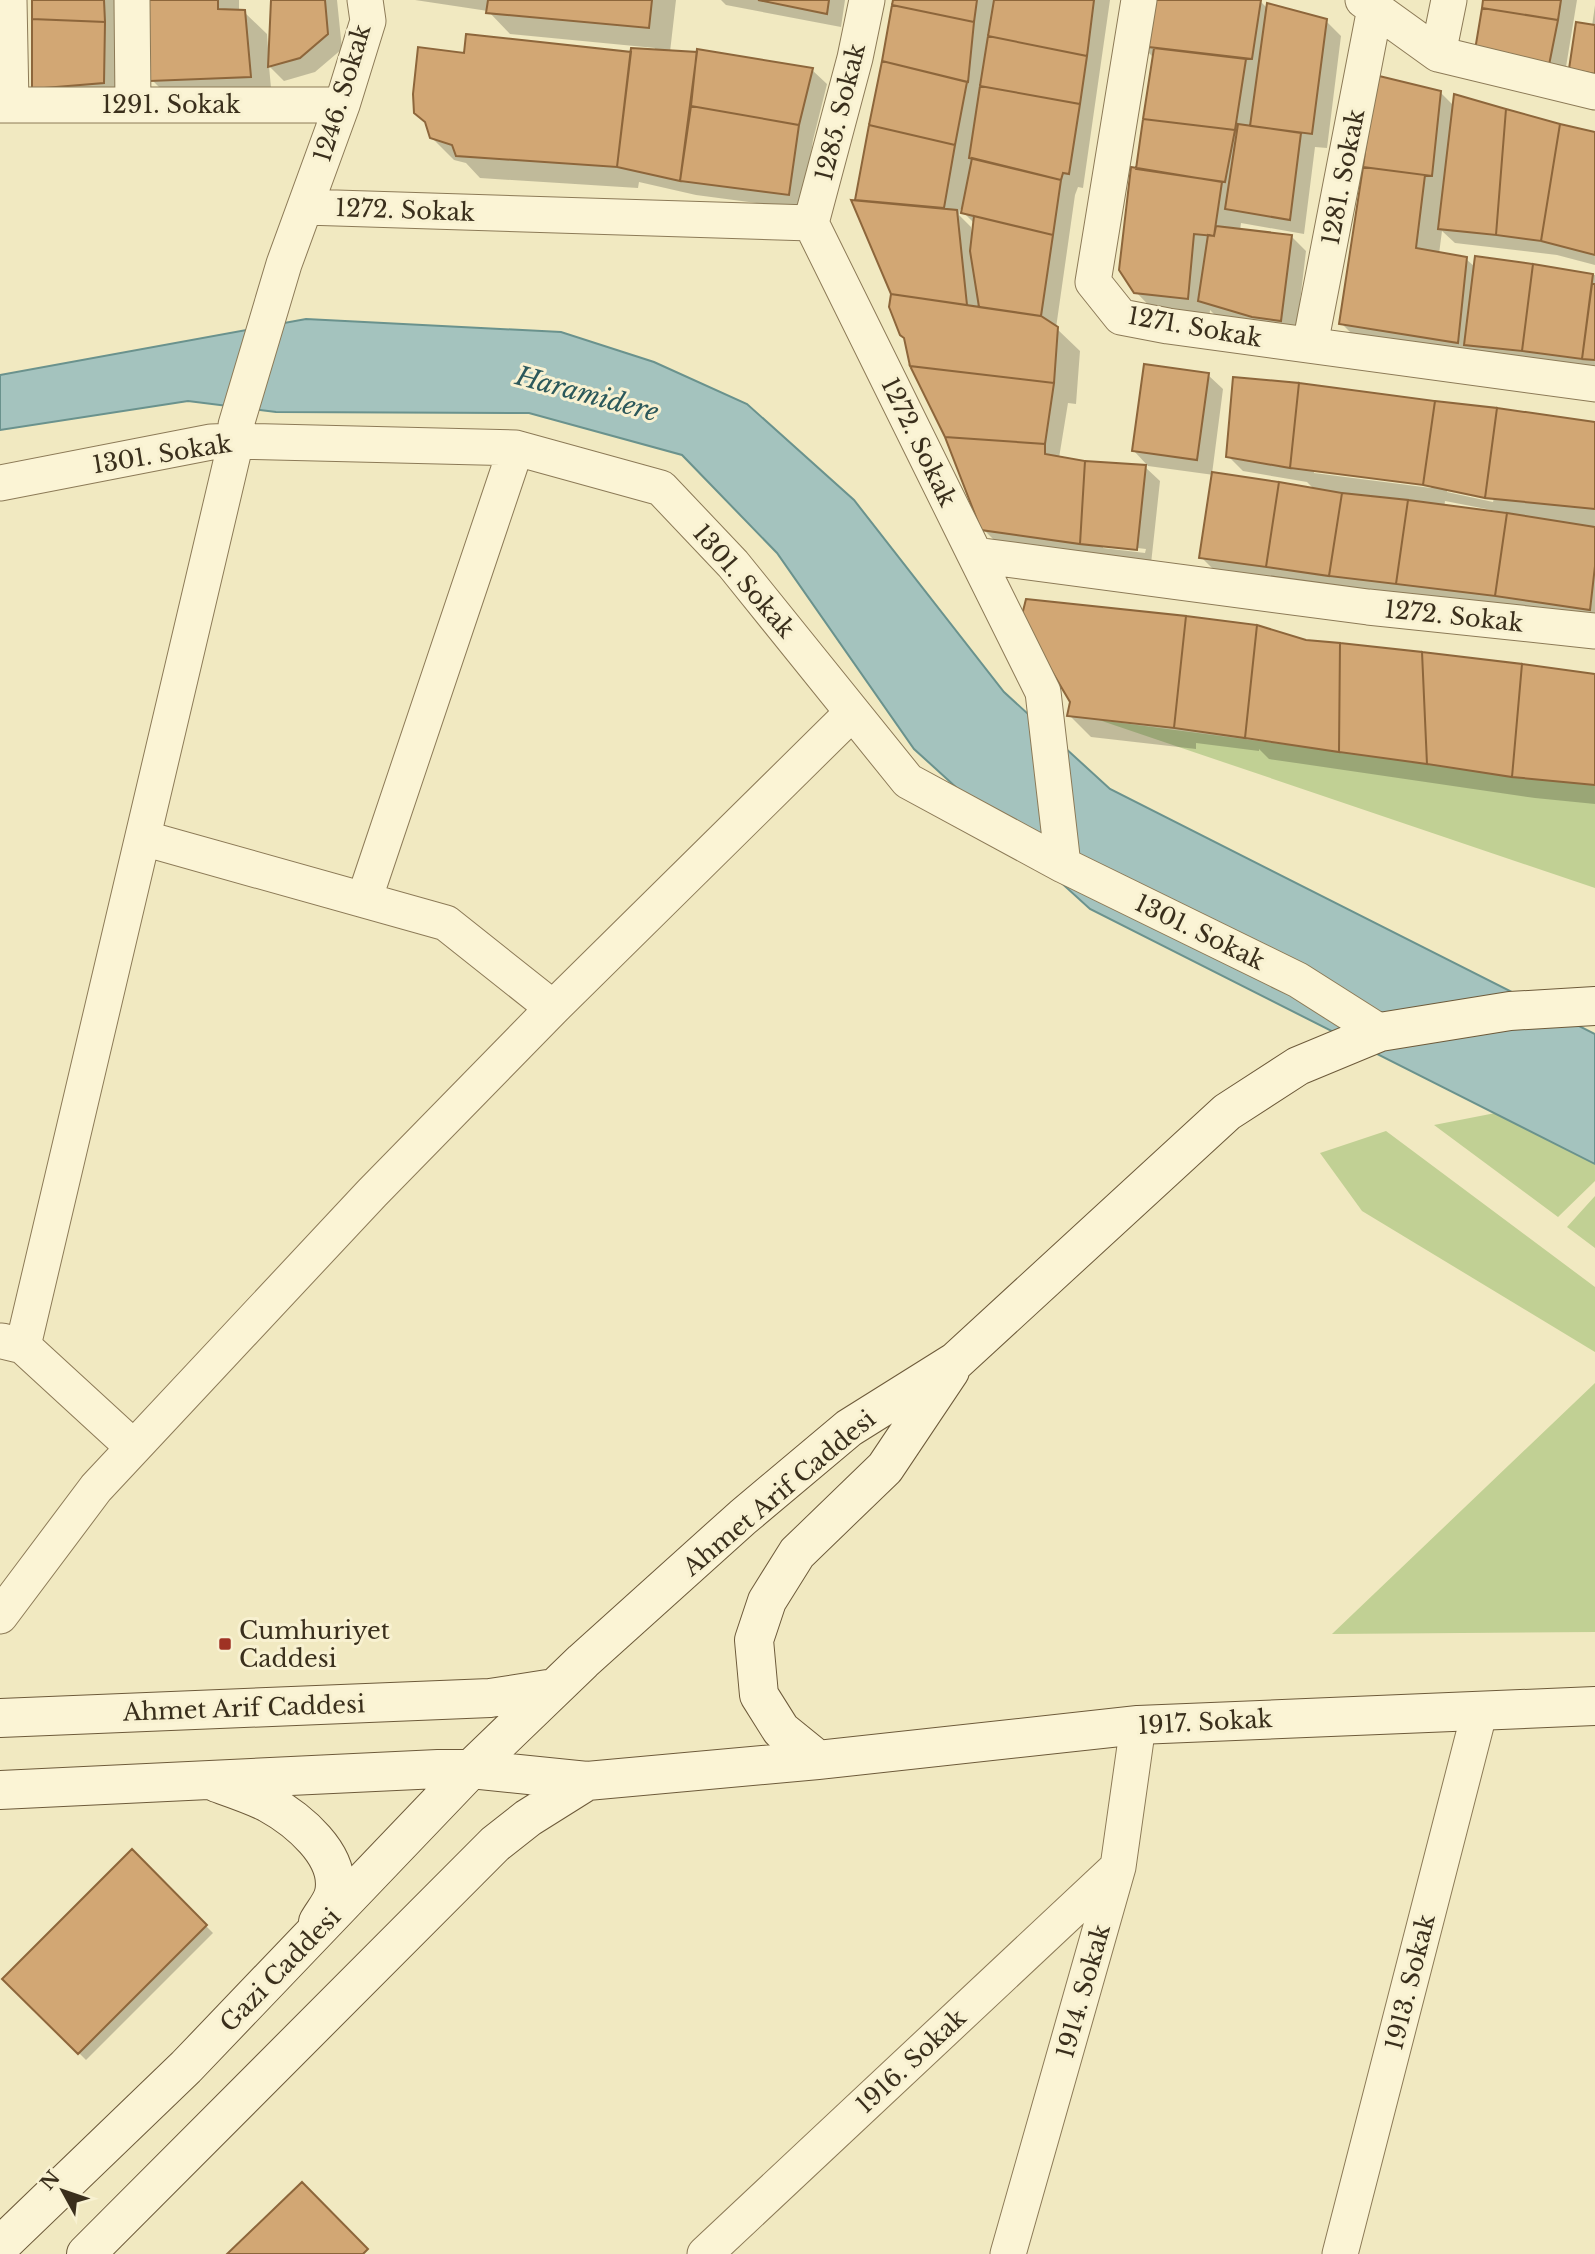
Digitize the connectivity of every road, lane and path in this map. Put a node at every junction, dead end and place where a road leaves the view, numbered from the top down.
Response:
1 (9, 0) edge
2 (132, 0) edge
3 (365, 0) edge
4 (867, 0) edge
5 (1139, 0) edge
6 (1449, 0) edge
7 (1369, 4) edge
8 (1438, 54) junction
9 (1595, 92) edge
10 (5, 104) edge
11 (133, 104) junction
12 (342, 105) junction
13 (305, 207) junction
14 (811, 223) junction
15 (1310, 345) junction
16 (1595, 384) edge
17 (236, 433) junction
18 (516, 448) junction
19 (0, 483) edge
20 (975, 555) junction
21 (1595, 631) edge
22 (852, 713) junction
23 (144, 838) junction
24 (1063, 864) junction
25 (364, 900) junction
26 (1595, 1006) edge
27 (552, 1008) junction
28 (1380, 1032) junction
29 (12, 1343) edge
30 (956, 1361) junction
31 (133, 1447) junction
32 (0, 1616) edge
33 (554, 1688) junction
34 (1595, 1706) edge
35 (1480, 1710) junction
36 (0, 1718) edge
37 (1138, 1725) junction
38 (818, 1760) junction
39 (471, 1769) junction
40 (206, 1778) junction
41 (587, 1781) junction
42 (0, 1790) edge
43 (1118, 1867) junction
44 (307, 1942) junction
45 (0, 2246) edge
46 (86, 2254) edge
47 (705, 2254) edge
48 (1008, 2254) edge
49 (1340, 2254) edge

1 - 10 street
2 - 11 street
3 - 12 street, 1246. Sokak
4 - 14 street, 1285. Sokak
5 - 15 street, 1271. Sokak
6 - 8 street
7 - 8 street
7 - 15 street, 1281. Sokak
8 - 9 street
10 - 11 street, 1291. Sokak
11 - 12 street, 1291. Sokak
12 - 13 street, 1246. Sokak
13 - 14 street, 1272. Sokak
13 - 17 street, 1246. Sokak
14 - 20 street, 1272. Sokak
15 - 16 street, 1271. Sokak
17 - 18 street, 1301. Sokak
17 - 19 street, 1301. Sokak
17 - 23 street, 1246. Sokak
18 - 22 street, 1301. Sokak
18 - 25 street
20 - 21 street, 1272. Sokak
20 - 24 street
22 - 24 street, 1301. Sokak
22 - 27 street
23 - 25 street
23 - 29 street, 1246. Sokak
24 - 28 street, 1301. Sokak
25 - 27 street
26 - 28 main road, Ahmet Arif Caddesi
27 - 31 street
28 - 30 main road, Ahmet Arif Caddesi
29 - 31 street
30 - 33 main road, Ahmet Arif Caddesi
30 - 38 main road
31 - 32 street
33 - 36 main road, Ahmet Arif Caddesi
33 - 39 main road, Gazi Caddesi
34 - 35 main road, 1917. Sokak
35 - 37 main road, 1917. Sokak
35 - 49 street, 1913. Sokak
37 - 38 main road, 1917. Sokak
37 - 43 street, 1914. Sokak
38 - 41 main road, 1917. Sokak
39 - 40 main road, 1917. Sokak
39 - 41 main road, 1917. Sokak
39 - 44 main road, Gazi Caddesi
40 - 42 main road, 1917. Sokak
40 - 44 main road
41 - 46 main road
43 - 47 street, 1916. Sokak
43 - 48 street, 1914. Sokak
44 - 45 main road, Gazi Caddesi

